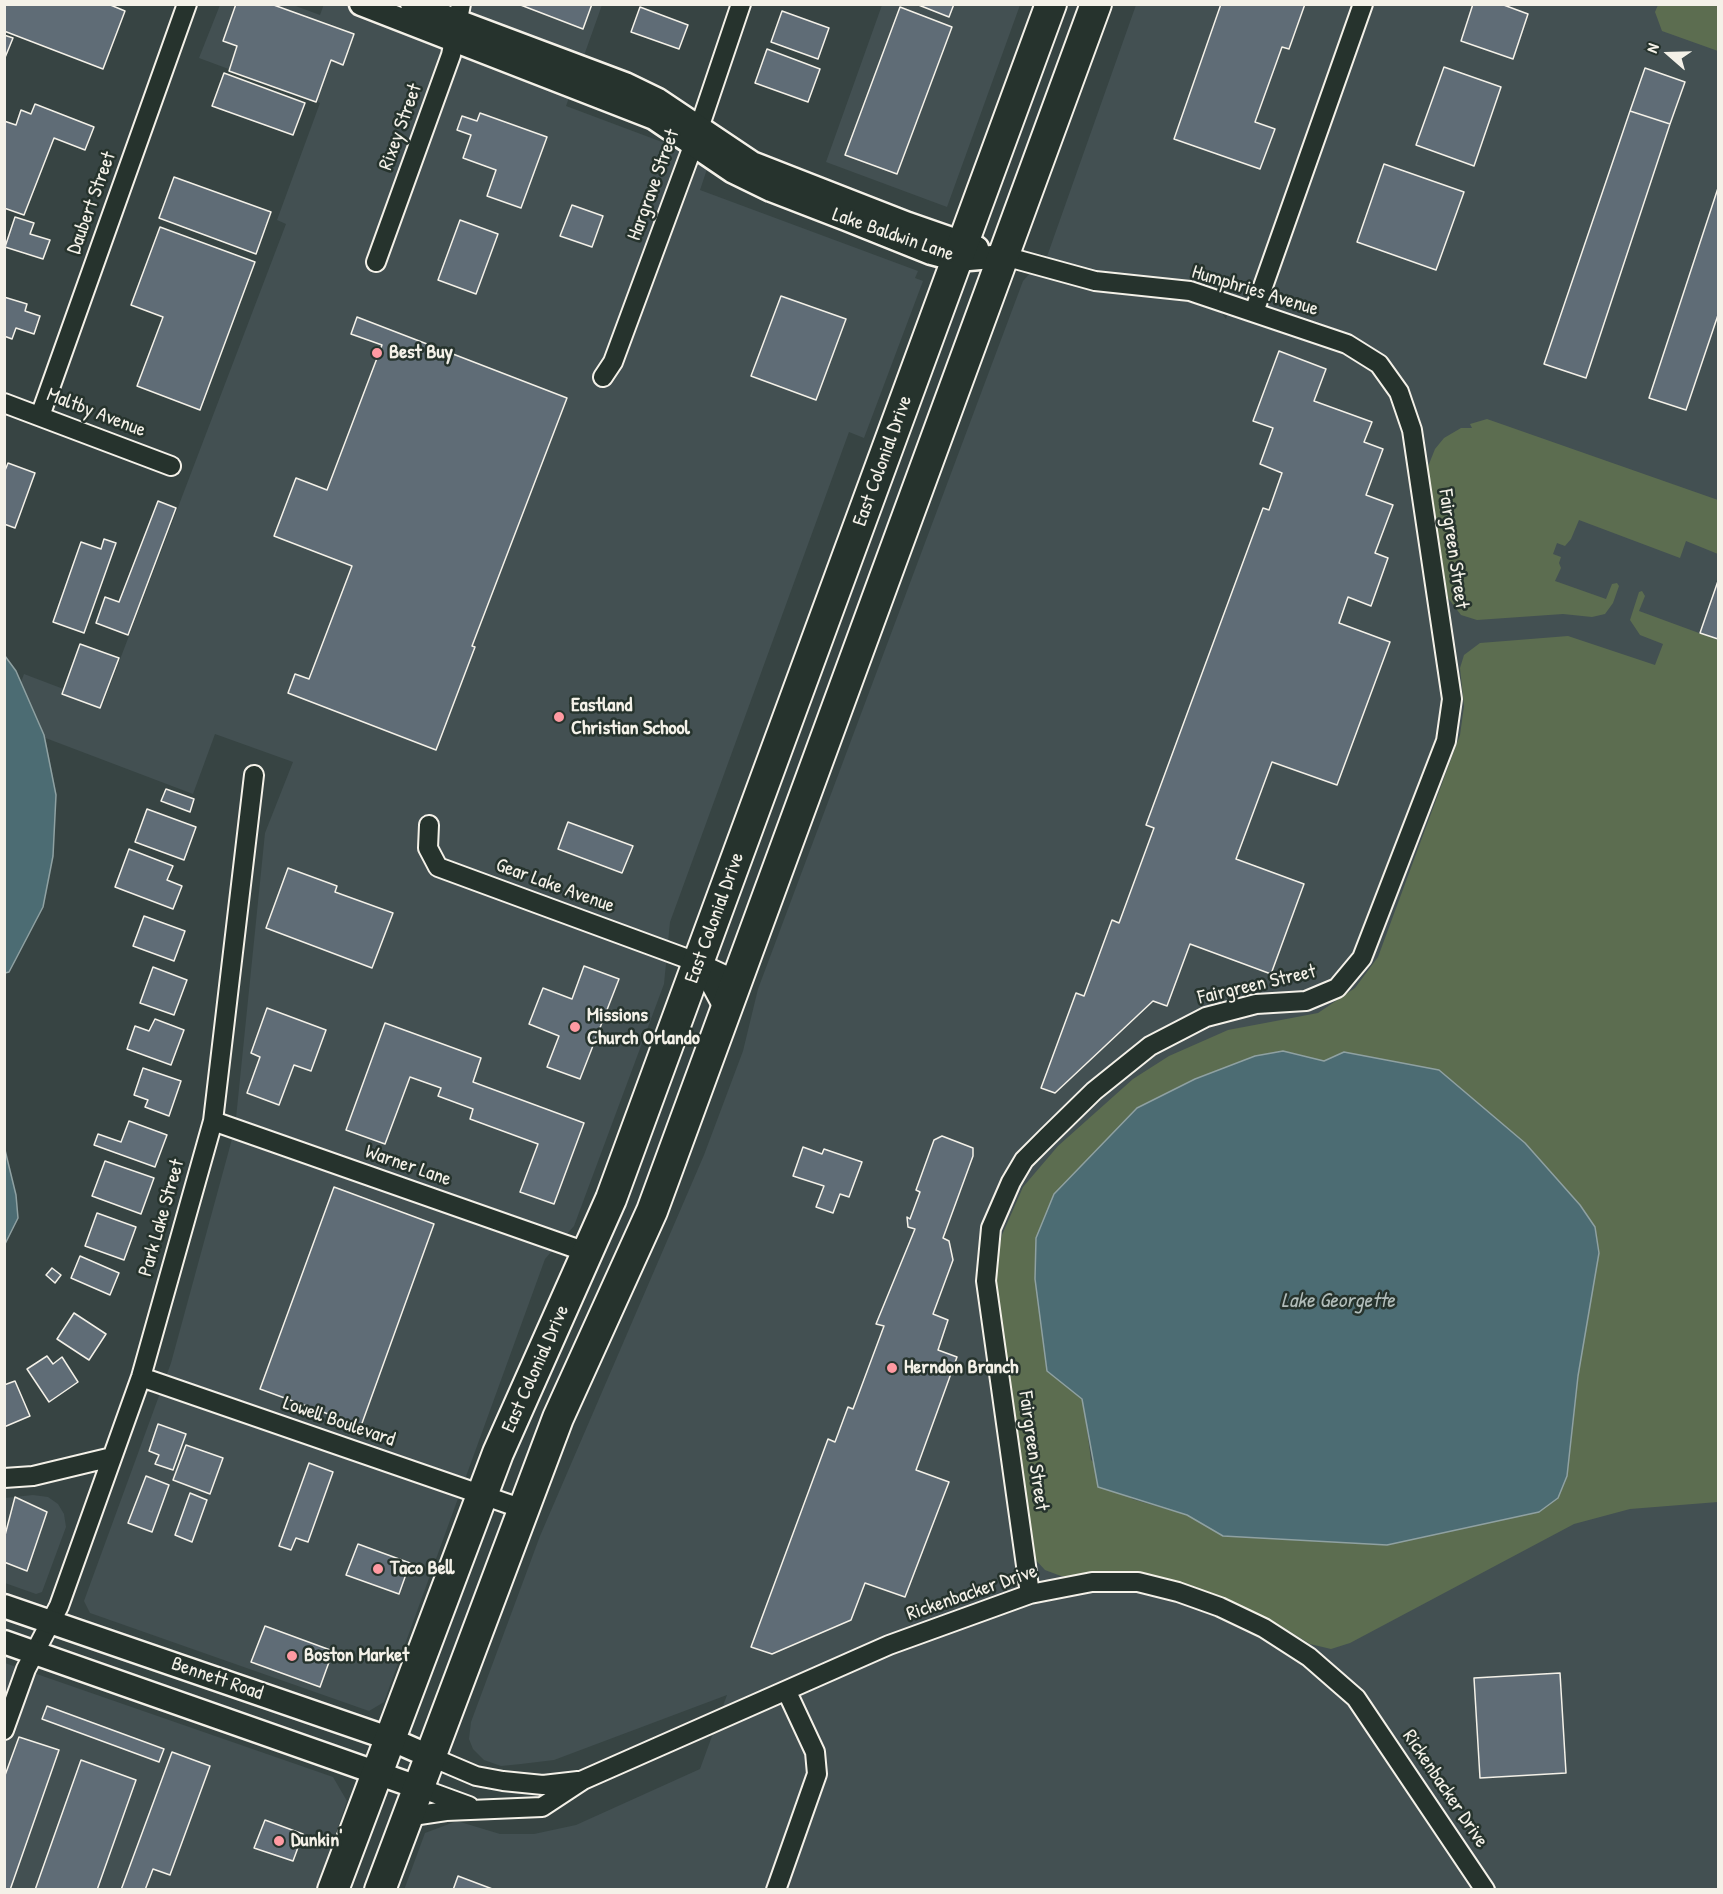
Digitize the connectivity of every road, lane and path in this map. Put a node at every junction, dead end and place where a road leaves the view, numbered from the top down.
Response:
1 (187, 4) edge
2 (361, 4) edge
3 (412, 4) edge
4 (741, 4) edge
5 (1051, 4) edge
6 (1096, 4) edge
7 (1363, 4) edge
8 (458, 22) edge
9 (696, 137) junction
10 (960, 252) junction
11 (1004, 256) junction
12 (376, 262) dead end
13 (1254, 312) junction
14 (603, 377) dead end
15 (4, 403) edge
16 (40, 416) junction
17 (1412, 430) joint
18 (171, 466) dead end
19 (824, 621) junction
20 (839, 705) junction
21 (254, 775) dead end
22 (429, 825) dead end
23 (699, 963) junction
24 (738, 981) junction
25 (726, 1013) junction
26 (213, 1121) junction
27 (610, 1199) junction
28 (588, 1253) junction
29 (623, 1278) junction
30 (591, 1344) junction
31 (141, 1377) junction
32 (112, 1456) junction
33 (4, 1478) edge
34 (481, 1495) junction
35 (523, 1509) junction
36 (1030, 1594) junction
37 (4, 1606) edge
38 (51, 1622) junction
39 (4, 1642) edge
40 (34, 1653) junction
41 (786, 1692) junction
42 (4, 1731) edge
43 (388, 1738) junction
44 (429, 1756) junction
45 (376, 1771) junction
46 (583, 1780) junction
47 (417, 1787) junction
48 (476, 1809) junction
49 (406, 1817) junction
50 (333, 1890) edge
51 (380, 1890) edge
52 (776, 1890) edge
53 (1485, 1890) edge

1 - 16 street, Daubert Street
2 - 8 street, Lake Baldwin Lane
3 - 8 street, Lake Baldwin Lane
4 - 9 street, Hargrave Street
5 - 10 highway, East Colonial Drive
6 - 11 highway, East Colonial Drive
7 - 13 street
8 - 9 street, Lake Baldwin Lane
8 - 12 street, Rixey Street
9 - 10 street, Lake Baldwin Lane
9 - 14 street, Hargrave Street
10 - 11 street, Lake Baldwin Lane
10 - 19 highway, East Colonial Drive
11 - 13 street, Humphries Avenue
11 - 20 highway, East Colonial Drive
13 - 17 street, Humphries Avenue
15 - 16 street, Maltby Avenue
16 - 18 street, Maltby Avenue
17 - 36 street, Fairgreen Street
19 - 20 highway
19 - 23 highway, East Colonial Drive
20 - 24 highway, East Colonial Drive
21 - 26 street, Park Lake Street
22 - 23 street, Gear Lake Avenue
23 - 24 street, Gear Lake Avenue
23 - 25 street
23 - 27 highway, East Colonial Drive
24 - 25 highway, East Colonial Drive
25 - 29 highway, East Colonial Drive
26 - 28 street, Warner Lane
26 - 31 street, Park Lake Street
27 - 28 highway, East Colonial Drive
27 - 29 highway
28 - 30 highway
28 - 34 highway, East Colonial Drive
29 - 30 highway, East Colonial Drive
30 - 35 highway, East Colonial Drive
31 - 32 street, Park Lake Street
31 - 34 street, Lowell Boulevard
32 - 33 street
32 - 38 street, Park Lake Street
34 - 35 street, Lowell Boulevard
34 - 43 highway, East Colonial Drive
35 - 44 highway, East Colonial Drive
36 - 41 street, Rickenbacker Drive
36 - 53 street, Rickenbacker Drive
37 - 38 street, Bennett Road
38 - 40 street, Park Lake Street
38 - 43 street, Bennett Road
39 - 40 street, Bennett Road
40 - 42 street, Park Lake Street
40 - 45 street, Bennett Road
41 - 46 street, Rickenbacker Drive
41 - 52 street
43 - 44 street, Bennett Road
43 - 45 highway, East Colonial Drive
44 - 46 street, Rickenbacker Drive
44 - 47 highway, East Colonial Drive
45 - 47 street, Bennett Road
45 - 50 highway, East Colonial Drive
46 - 48 street, Rickenbacker Drive
47 - 48 street, Rickenbacker Drive
47 - 49 highway, East Colonial Drive
48 - 49 street, Rickenbacker Drive
49 - 51 highway, East Colonial Drive

